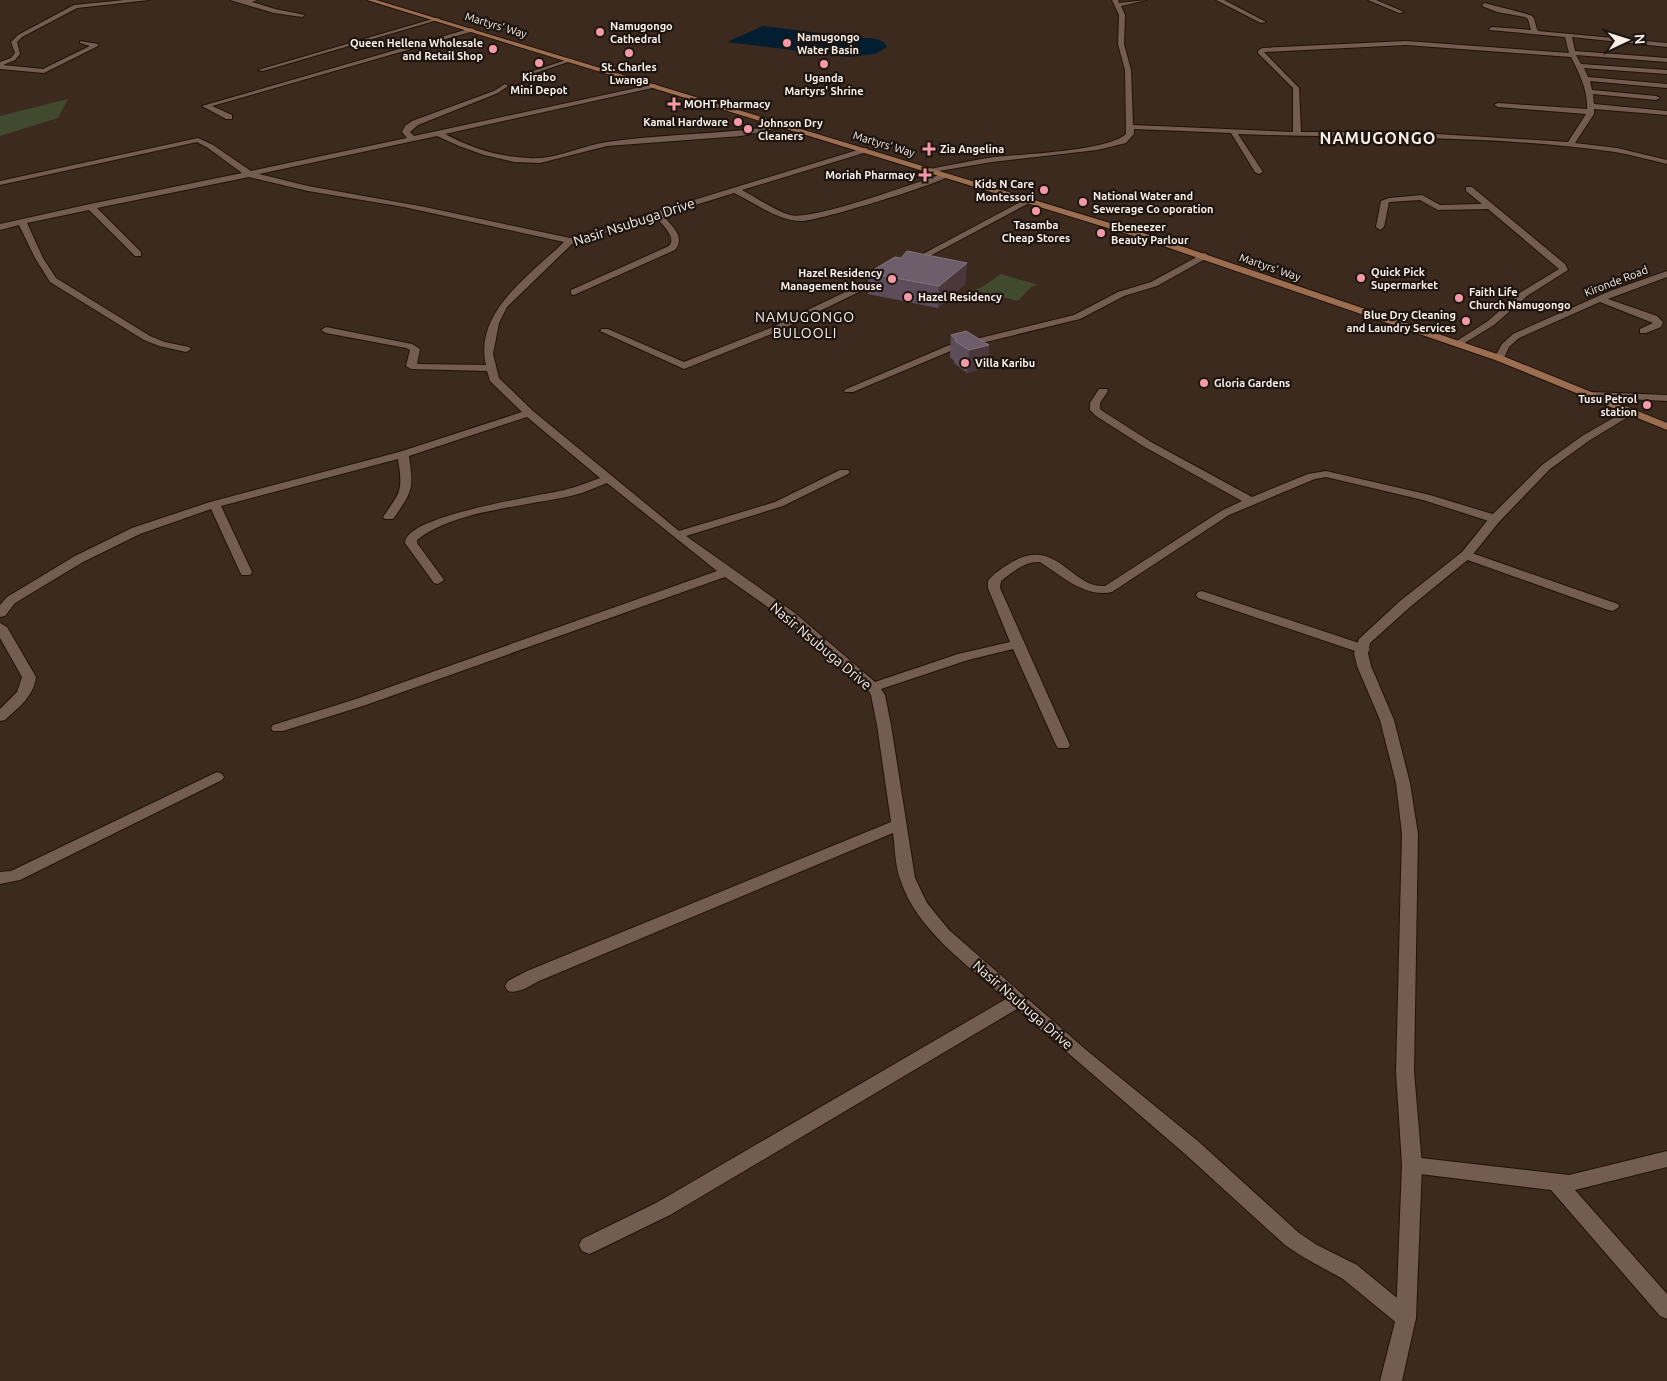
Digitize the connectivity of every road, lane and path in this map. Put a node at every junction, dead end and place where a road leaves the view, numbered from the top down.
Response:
1 (146, 0) edge
2 (233, 0) edge
3 (255, 0) edge
4 (370, 0) edge
5 (1144, 0) edge
6 (1220, 0) edge
7 (1371, 0) edge
8 (246, 2) junction
9 (1117, 3) edge
10 (1484, 5) dead end
11 (1401, 12) dead end
12 (302, 15) dead end
13 (438, 19) junction
14 (1263, 22) dead end
15 (1492, 29) dead end
16 (472, 30) junction
17 (1536, 32) junction
18 (1568, 35) junction
19 (82, 42) dead end
20 (1667, 45) edge
21 (1574, 54) junction
22 (571, 60) junction
23 (1667, 60) edge
24 (0, 66) edge
25 (1581, 66) junction
26 (261, 70) dead end
27 (1667, 72) edge
28 (524, 76) dead end
29 (1586, 79) junction
30 (504, 86) dead end
31 (655, 86) junction
32 (1667, 86) edge
33 (1590, 92) junction
34 (1656, 98) dead end
35 (1498, 105) dead end
36 (1590, 109) junction
37 (1667, 112) edge
38 (229, 117) dead end
39 (785, 126) junction
40 (1130, 127) junction
41 (1233, 131) junction
42 (438, 133) junction
43 (1297, 134) junction
44 (413, 139) junction
45 (1570, 144) junction
46 (864, 150) junction
47 (1667, 162) edge
48 (930, 171) junction
49 (1259, 172) dead end
50 (250, 174) junction
51 (945, 176) junction
52 (0, 183) edge
53 (1469, 189) dead end
54 (735, 190) junction
55 (1029, 201) junction
56 (90, 206) junction
57 (1490, 206) junction
58 (657, 213) junction
59 (22, 221) junction
60 (0, 227) edge
61 (1380, 227) dead end
62 (570, 241) junction
63 (138, 254) dead end
64 (1204, 256) junction
65 (1667, 274) edge
66 (574, 292) dead end
67 (1600, 299) junction
68 (326, 330) dead end
69 (605, 331) dead end
70 (1643, 331) dead end
71 (1458, 344) junction
72 (186, 349) dead end
73 (1500, 358) junction
74 (490, 368) junction
75 (849, 390) dead end
76 (1103, 391) dead end
77 (1592, 396) junction
78 (1667, 398) edge
79 (1629, 412) junction
80 (529, 413) junction
81 (1667, 427) edge
82 (403, 454) junction
83 (844, 472) dead end
84 (608, 479) junction
85 (1250, 501) junction
86 (214, 504) junction
87 (389, 517) dead end
88 (1495, 519) junction
89 (677, 535) junction
90 (1466, 555) junction
91 (246, 572) dead end
92 (726, 572) junction
93 (438, 580) dead end
94 (1202, 595) dead end
95 (1613, 607) dead end
96 (0, 613) edge
97 (0, 627) edge
98 (1018, 644) junction
99 (1363, 649) junction
100 (873, 687) junction
101 (0, 717) edge
102 (278, 728) dead end
103 (1063, 745) dead end
104 (217, 777) dead end
105 (898, 825) junction
106 (0, 878) edge
107 (514, 986) dead end
108 (1018, 1000) junction
109 (1667, 1159) edge
110 (1412, 1165) junction
111 (1556, 1182) junction
112 (589, 1244) dead end
113 (1667, 1309) edge
114 (1406, 1318) junction
115 (1391, 1381) edge

1 - 24 street
2 - 8 street
3 - 8 street
4 - 13 main road, Martyrs' Way
5 - 9 street
6 - 14 street
7 - 11 street
8 - 12 street
9 - 40 street
10 - 17 street
13 - 16 main road, Martyrs' Way
13 - 26 street
15 - 17 street
16 - 22 main road, Martyrs' Way
16 - 38 street
17 - 18 street
18 - 20 street
18 - 21 street
19 - 24 street
21 - 23 street
21 - 25 street
21 - 43 street
22 - 28 street
22 - 31 main road, Martyrs' Way
25 - 27 street
25 - 29 street
29 - 32 street
29 - 33 street
30 - 44 street
31 - 39 main road, Martyrs' Way
31 - 42 street
33 - 34 street
33 - 36 street
35 - 36 street
36 - 37 street
36 - 45 street
39 - 42 street
39 - 46 main road, Martyrs' Way
40 - 41 street
40 - 48 street
41 - 43 street
41 - 49 street
42 - 44 street
43 - 45 street
44 - 50 street
45 - 47 street
46 - 48 main road, Martyrs' Way
46 - 54 street, Nasir Nsubuga Drive
48 - 51 main road, Martyrs' Way
50 - 52 street
50 - 56 street
50 - 62 street
51 - 54 street
51 - 55 main road, Martyrs' Way
53 - 57 street
54 - 58 street, Nasir Nsubuga Drive
55 - 64 main road, Martyrs' Way
55 - 69 street
56 - 59 street
56 - 63 street
57 - 61 street
57 - 71 street
58 - 62 street, Nasir Nsubuga Drive
58 - 66 street
59 - 60 street
59 - 72 street
62 - 74 street, Nasir Nsubuga Drive
64 - 71 main road, Martyrs' Way
64 - 75 street
65 - 67 street, Kironde Road
67 - 70 street
67 - 73 street, Kironde Road
68 - 74 street
71 - 73 main road, Martyrs' Way
73 - 77 main road, Martyrs' Way
74 - 80 street, Nasir Nsubuga Drive
76 - 85 street
77 - 78 street
77 - 79 main road, Martyrs' Way
79 - 81 main road, Martyrs' Way
79 - 88 street
80 - 82 street
80 - 84 street, Nasir Nsubuga Drive
82 - 86 street
82 - 87 street
83 - 89 street
84 - 89 street, Nasir Nsubuga Drive
84 - 93 street
85 - 88 street
85 - 98 street
86 - 91 street
86 - 96 street
88 - 90 street
89 - 92 street, Nasir Nsubuga Drive
90 - 95 street
90 - 99 street
92 - 100 street, Nasir Nsubuga Drive
92 - 102 street
94 - 99 street
97 - 101 street
98 - 100 street
98 - 103 street
99 - 110 street
100 - 105 street, Nasir Nsubuga Drive
104 - 106 street
105 - 107 street
105 - 108 street, Nasir Nsubuga Drive
108 - 112 street
108 - 114 street, Nasir Nsubuga Drive
109 - 111 street
110 - 111 street
110 - 114 street
111 - 113 street
114 - 115 street

